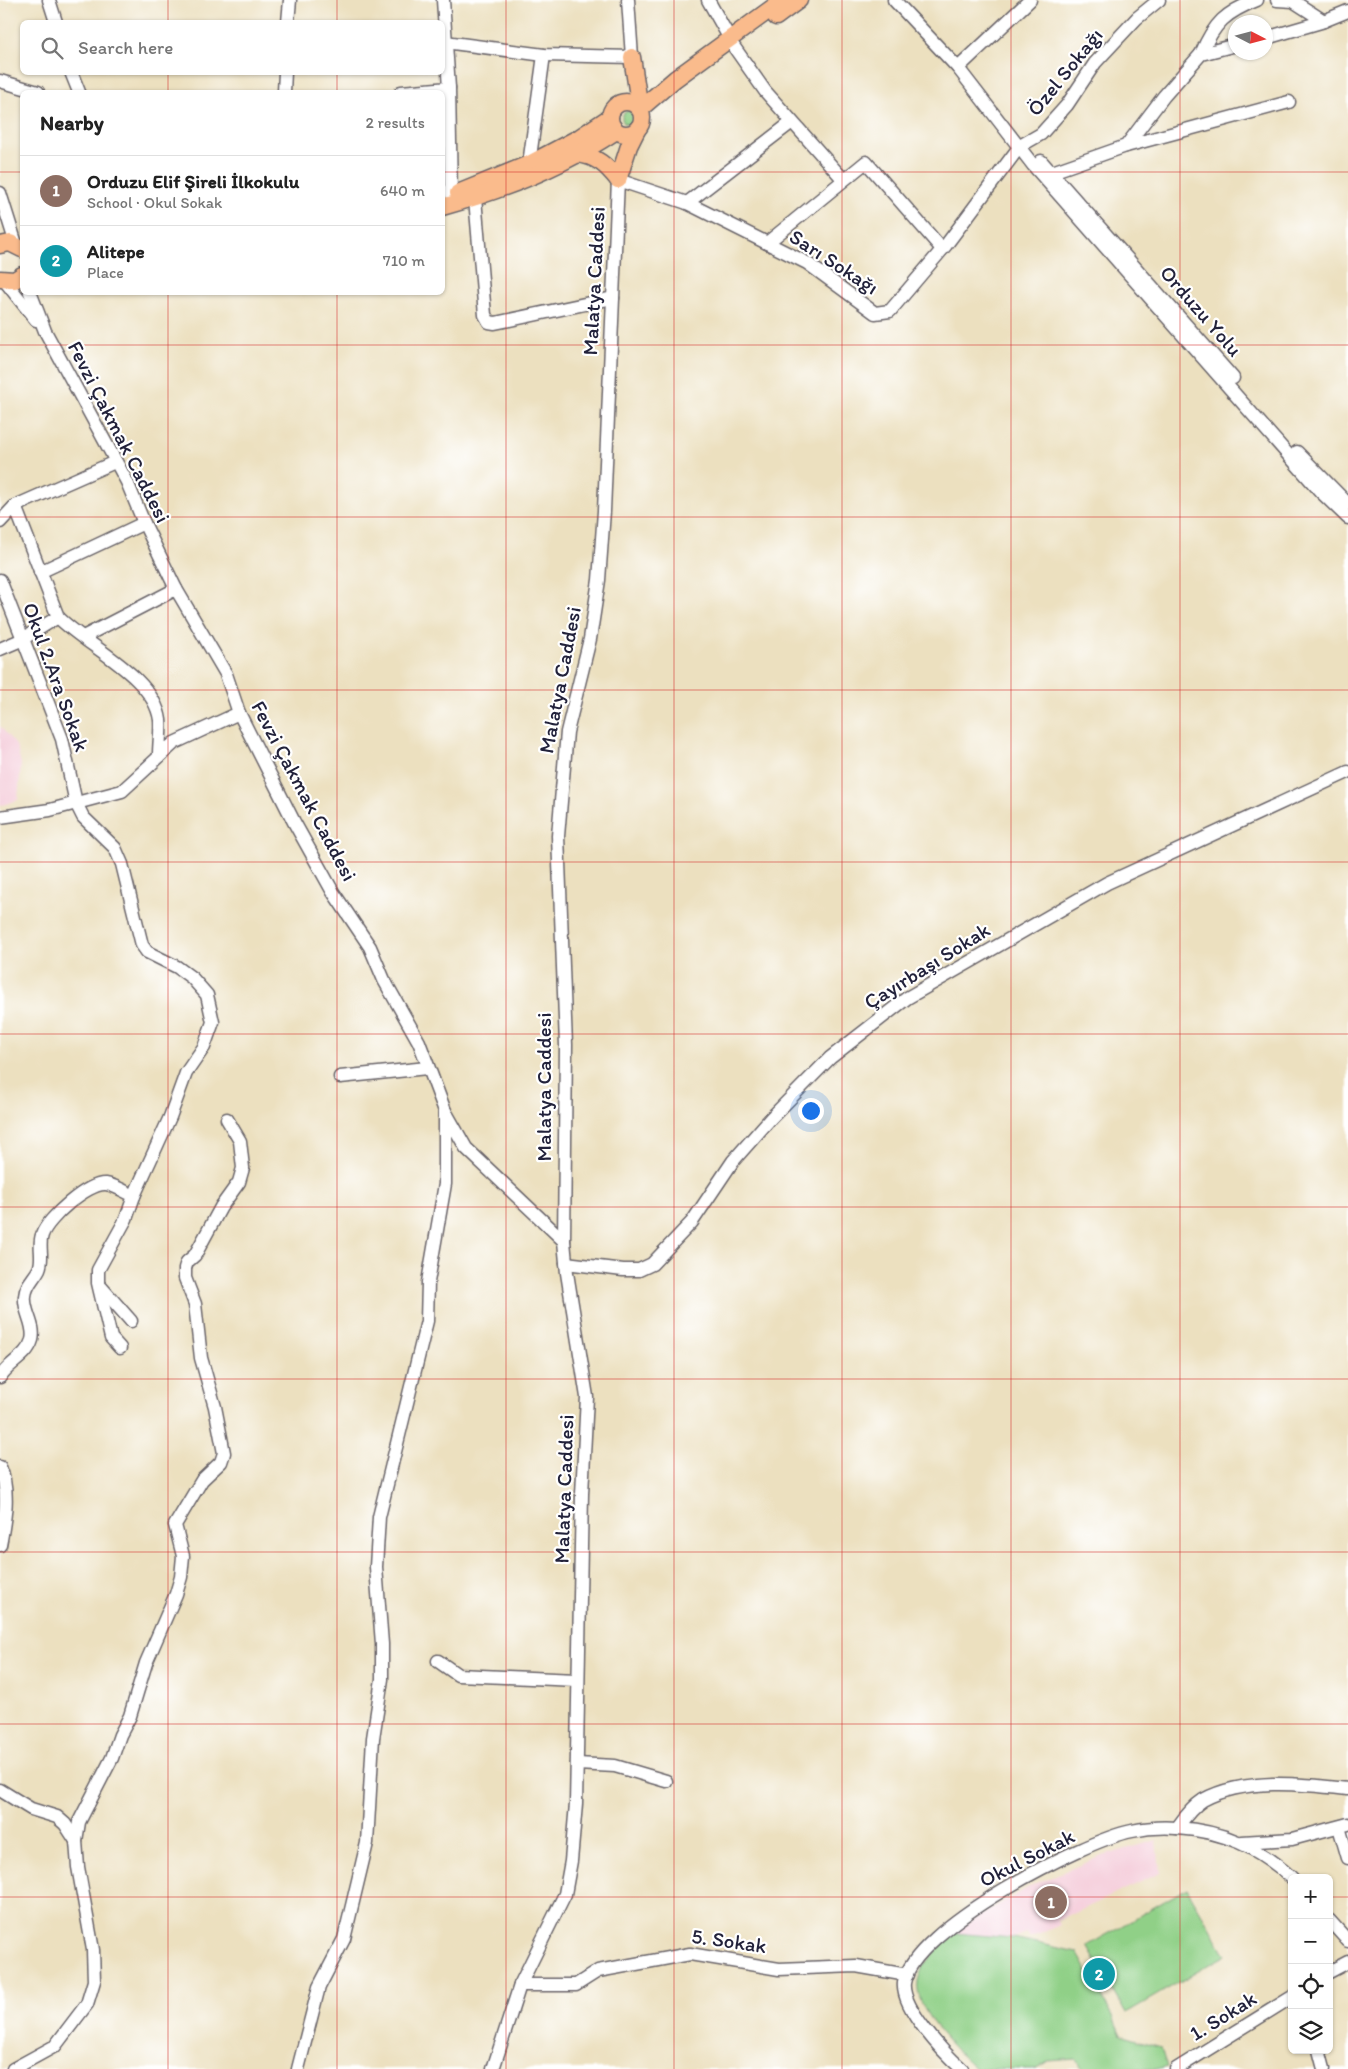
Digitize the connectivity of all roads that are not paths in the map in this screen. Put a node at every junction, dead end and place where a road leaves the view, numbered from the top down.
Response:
1 (49, 0) edge
2 (290, 0) edge
3 (442, 0) edge
4 (628, 0) edge
5 (708, 0) edge
6 (783, 0) edge
7 (799, 0) edge
8 (1030, 0) edge
9 (1160, 0) edge
10 (1257, 0) edge
11 (1276, 0) edge
12 (899, 2) edge
13 (1348, 11) edge
14 (55, 20) edge
15 (288, 20) edge
16 (443, 20) edge
17 (1324, 21) junction
18 (1273, 36) edge
19 (445, 42) joint
20 (732, 43) junction
21 (1228, 47) edge
22 (544, 54) junction
23 (1201, 54) junction
24 (632, 57) junction
25 (958, 68) junction
26 (72, 75) edge
27 (285, 75) edge
28 (0, 81) edge
29 (449, 88) junction
30 (31, 90) edge
31 (78, 90) edge
32 (284, 90) edge
33 (425, 90) edge
34 (636, 90) junction
35 (655, 98) junction
36 (622, 102) junction
37 (1289, 102) dead end
38 (640, 119) junction
39 (792, 122) junction
40 (613, 124) junction
41 (1132, 142) junction
42 (1020, 146) junction
43 (578, 154) junction
44 (529, 164) junction
45 (1052, 172) junction
46 (843, 179) junction
47 (618, 180) junction
48 (0, 193) edge
49 (475, 198) junction
50 (445, 200) edge
51 (687, 203) junction
52 (767, 243) junction
53 (16, 247) edge
54 (942, 249) junction
55 (20, 276) edge
56 (2, 280) edge
57 (31, 295) edge
58 (613, 298) junction
59 (45, 331) junction
60 (114, 462) junction
61 (1348, 504) edge
62 (15, 506) junction
63 (1348, 518) edge
64 (0, 522) edge
65 (144, 524) junction
66 (40, 572) junction
67 (0, 580) edge
68 (176, 589) junction
69 (58, 617) junction
70 (85, 636) junction
71 (22, 640) junction
72 (0, 649) edge
73 (239, 714) junction
74 (159, 755) junction
75 (1348, 772) edge
76 (76, 803) junction
77 (0, 817) edge
78 (427, 1068) junction
79 (340, 1077) dead end
80 (445, 1112) junction
81 (227, 1119) dead end
82 (134, 1196) junction
83 (564, 1240) junction
84 (566, 1263) junction
85 (98, 1283) junction
86 (131, 1321) dead end
87 (120, 1348) dead end
88 (0, 1377) edge
89 (0, 1467) edge
90 (0, 1544) edge
91 (438, 1661) dead end
92 (577, 1680) junction
93 (577, 1764) junction
94 (666, 1781) dead end
95 (1348, 1788) edge
96 (0, 1790) edge
97 (1343, 1826) edge
98 (1176, 1828) junction
99 (76, 1841) junction
100 (1240, 1842) junction
101 (1348, 1858) edge
102 (1288, 1874) edge
103 (1333, 1924) edge
104 (1348, 1941) edge
105 (1348, 1962) edge
106 (1333, 1970) edge
107 (907, 1975) junction
108 (520, 1985) junction
109 (1288, 1999) edge
110 (1319, 2054) edge
111 (13, 2069) edge
112 (298, 2069) edge
113 (493, 2069) edge
114 (962, 2069) edge
115 (1176, 2069) edge
116 (1324, 2069) edge

1 - 14 street
2 - 15 street
3 - 16 street
4 - 24 street
5 - 20 street
6 - 20 main road
7 - 20 main road
8 - 25 street
9 - 42 street, Özel Sokağı
10 - 23 street
11 - 17 street
12 - 25 street
13 - 17 street
17 - 18 street
19 - 22 street
19 - 29 street
20 - 35 main road
20 - 38 main road
20 - 39 street
21 - 23 street
22 - 24 street
22 - 44 street
23 - 41 street
24 - 34 main road
24 - 36 main road
25 - 42 street
26 - 31 street
27 - 32 street
28 - 30 street
29 - 33 street
29 - 50 street
34 - 35 main road
34 - 38 main road
35 - 38 main road
36 - 38 main road
36 - 40 main road
37 - 41 street
38 - 40 main road
38 - 47 main road
39 - 46 street
39 - 51 street
40 - 43 main road
40 - 44 main road
40 - 47 main road
41 - 45 street
42 - 45 street, Orduzu Yolu
42 - 54 street, Sarı Sokağı
42 - 63 street
43 - 47 main road
43 - 49 main road
44 - 50 main road
45 - 61 street, Orduzu Yolu
46 - 52 street
46 - 54 street
47 - 51 street, Sarı Sokağı
47 - 58 street, Malatya Caddesi
48 - 53 street
49 - 50 main road
49 - 58 street
51 - 52 street, Sarı Sokağı
52 - 54 street, Sarı Sokağı
55 - 56 main road
56 - 59 street
57 - 59 street
58 - 83 street, Malatya Caddesi
59 - 60 street, Fevzi Çakmak Caddesi
60 - 62 street
60 - 65 street, Fevzi Çakmak Caddesi
62 - 64 street
62 - 66 street
65 - 66 street
65 - 68 street, Fevzi Çakmak Caddesi
66 - 69 street
67 - 71 street, Okul 2.Ara Sokak
68 - 70 street
68 - 73 street, Fevzi Çakmak Caddesi
69 - 70 street
69 - 71 street
70 - 74 street
71 - 72 street
71 - 76 street, Okul 2.Ara Sokak
73 - 74 street
73 - 78 street, Fevzi Çakmak Caddesi
74 - 76 street
75 - 84 street, Çayırbaşı Sokak
76 - 77 street
76 - 82 street, Okul 2.Ara Sokak
78 - 79 street
78 - 80 street, Fevzi Çakmak Caddesi
80 - 83 street, Fevzi Çakmak Caddesi
80 - 112 street
81 - 99 street
82 - 85 street, Okul 2.Ara Sokak
82 - 88 street
83 - 84 street, Malatya Caddesi
84 - 92 street, Malatya Caddesi
85 - 86 street
85 - 87 street
89 - 90 street
91 - 92 street
92 - 93 street, Malatya Caddesi
93 - 94 street
93 - 108 street, Malatya Caddesi
95 - 98 street
96 - 99 street
97 - 100 street
97 - 101 street
98 - 100 street, Okul Sokak
98 - 107 street, Okul Sokak
99 - 111 street
100 - 102 street, Okul Sokak
103 - 104 street
105 - 106 street
107 - 108 street, 5. Sokak
107 - 114 street
108 - 113 street
109 - 115 street, 1. Sokak
110 - 116 street

